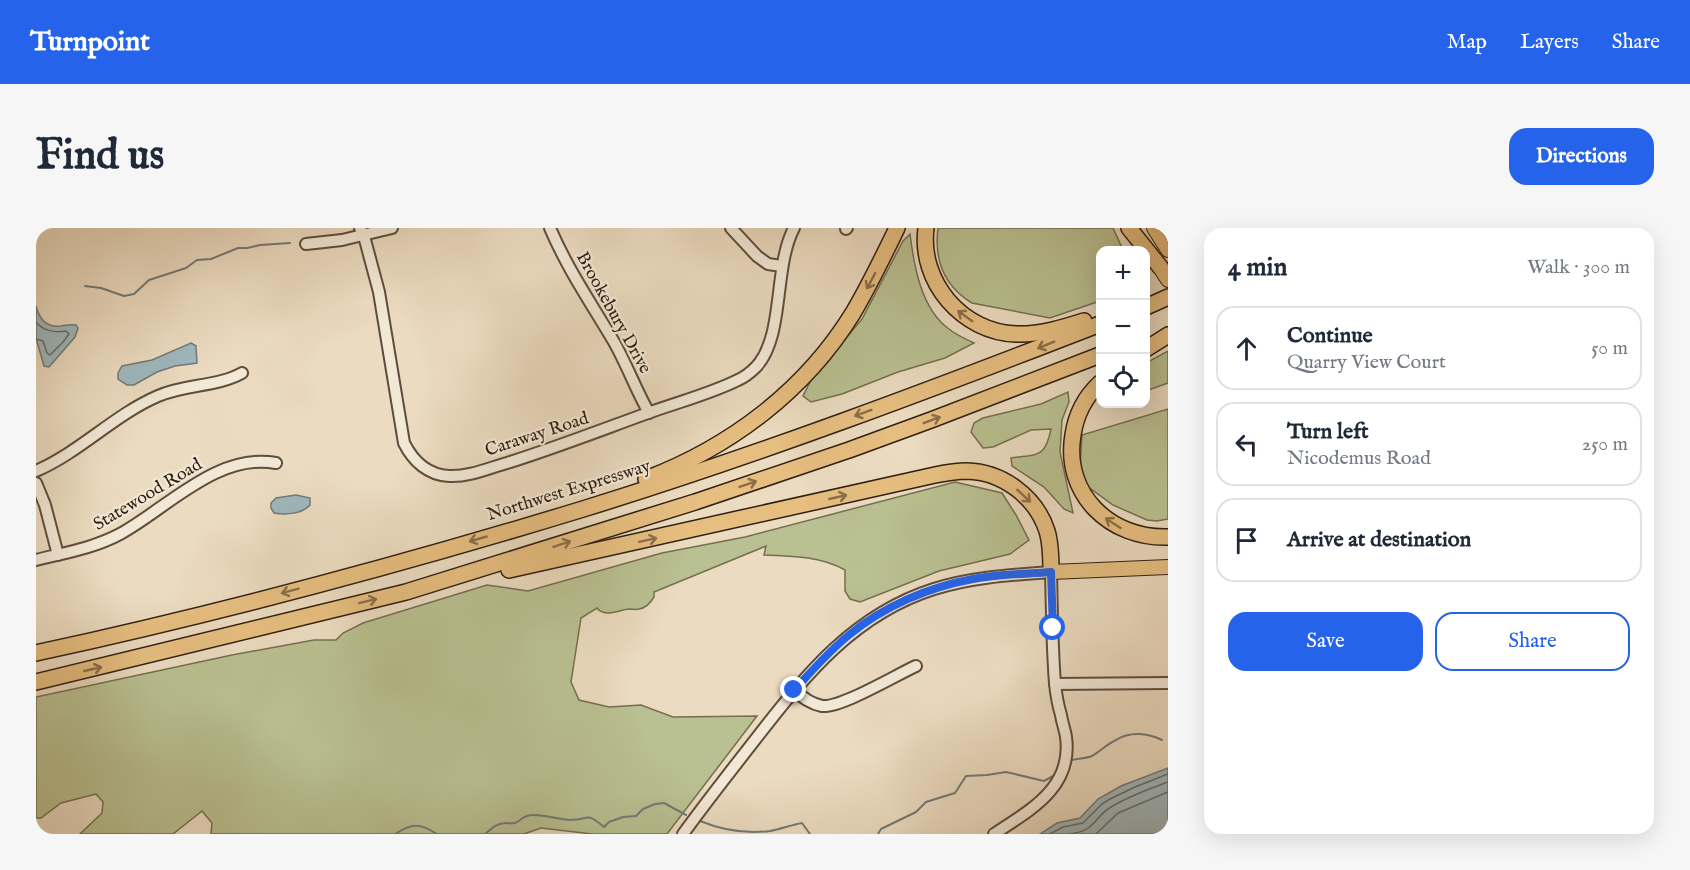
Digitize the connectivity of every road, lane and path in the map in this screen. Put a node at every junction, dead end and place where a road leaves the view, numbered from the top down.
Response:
1 (392, 228) edge
2 (550, 228) edge
3 (731, 228) edge
4 (794, 228) edge
5 (897, 228) edge
6 (926, 228) edge
7 (1129, 228) edge
8 (1135, 228) edge
9 (1154, 228) edge
10 (362, 232) edge
11 (306, 244) dead end
12 (1168, 250) edge
13 (782, 266) junction
14 (1164, 274) edge
15 (1168, 290) edge
16 (1153, 301) edge
17 (1096, 317) edge
18 (1096, 326) edge
19 (1168, 328) edge
20 (1150, 335) edge
21 (1168, 335) edge
22 (1150, 346) edge
23 (1096, 357) edge
24 (242, 373) dead end
25 (1096, 388) edge
26 (648, 413) junction
27 (276, 463) dead end
28 (36, 471) edge
29 (36, 483) edge
30 (510, 530) junction
31 (1168, 537) edge
32 (58, 555) junction
33 (36, 560) edge
34 (1168, 567) edge
35 (1051, 572) junction
36 (406, 592) junction
37 (36, 653) edge
38 (916, 666) dead end
39 (36, 682) edge
40 (1168, 683) edge
41 (1055, 684) junction
42 (794, 690) junction
43 (683, 834) edge
44 (994, 834) edge

1 - 10 street
2 - 26 street, Brookebury Drive
3 - 13 street
4 - 13 street, Caraway Road
5 -> 30 highway
17 -> 6 highway
7 - 14 highway
8 - 14 main road
9 - 12 main road
10 - 11 street
10 - 26 street, Caraway Road
13 - 26 street, Caraway Road
15 - 16 highway
18 -> 30 highway, Northwest Expressway
19 - 20 highway
21 - 22 highway
36 -> 23 highway
24 - 28 street
31 -> 25 highway
27 - 32 street, Statewood Road
29 - 32 street
30 -> 37 highway, Northwest Expressway
32 - 33 street, Statewood Road
34 - 35 main road
36 -> 35 highway
35 - 41 street
35 - 42 street
39 -> 36 highway
38 - 42 street
40 - 41 street
41 - 44 street
42 - 43 street

